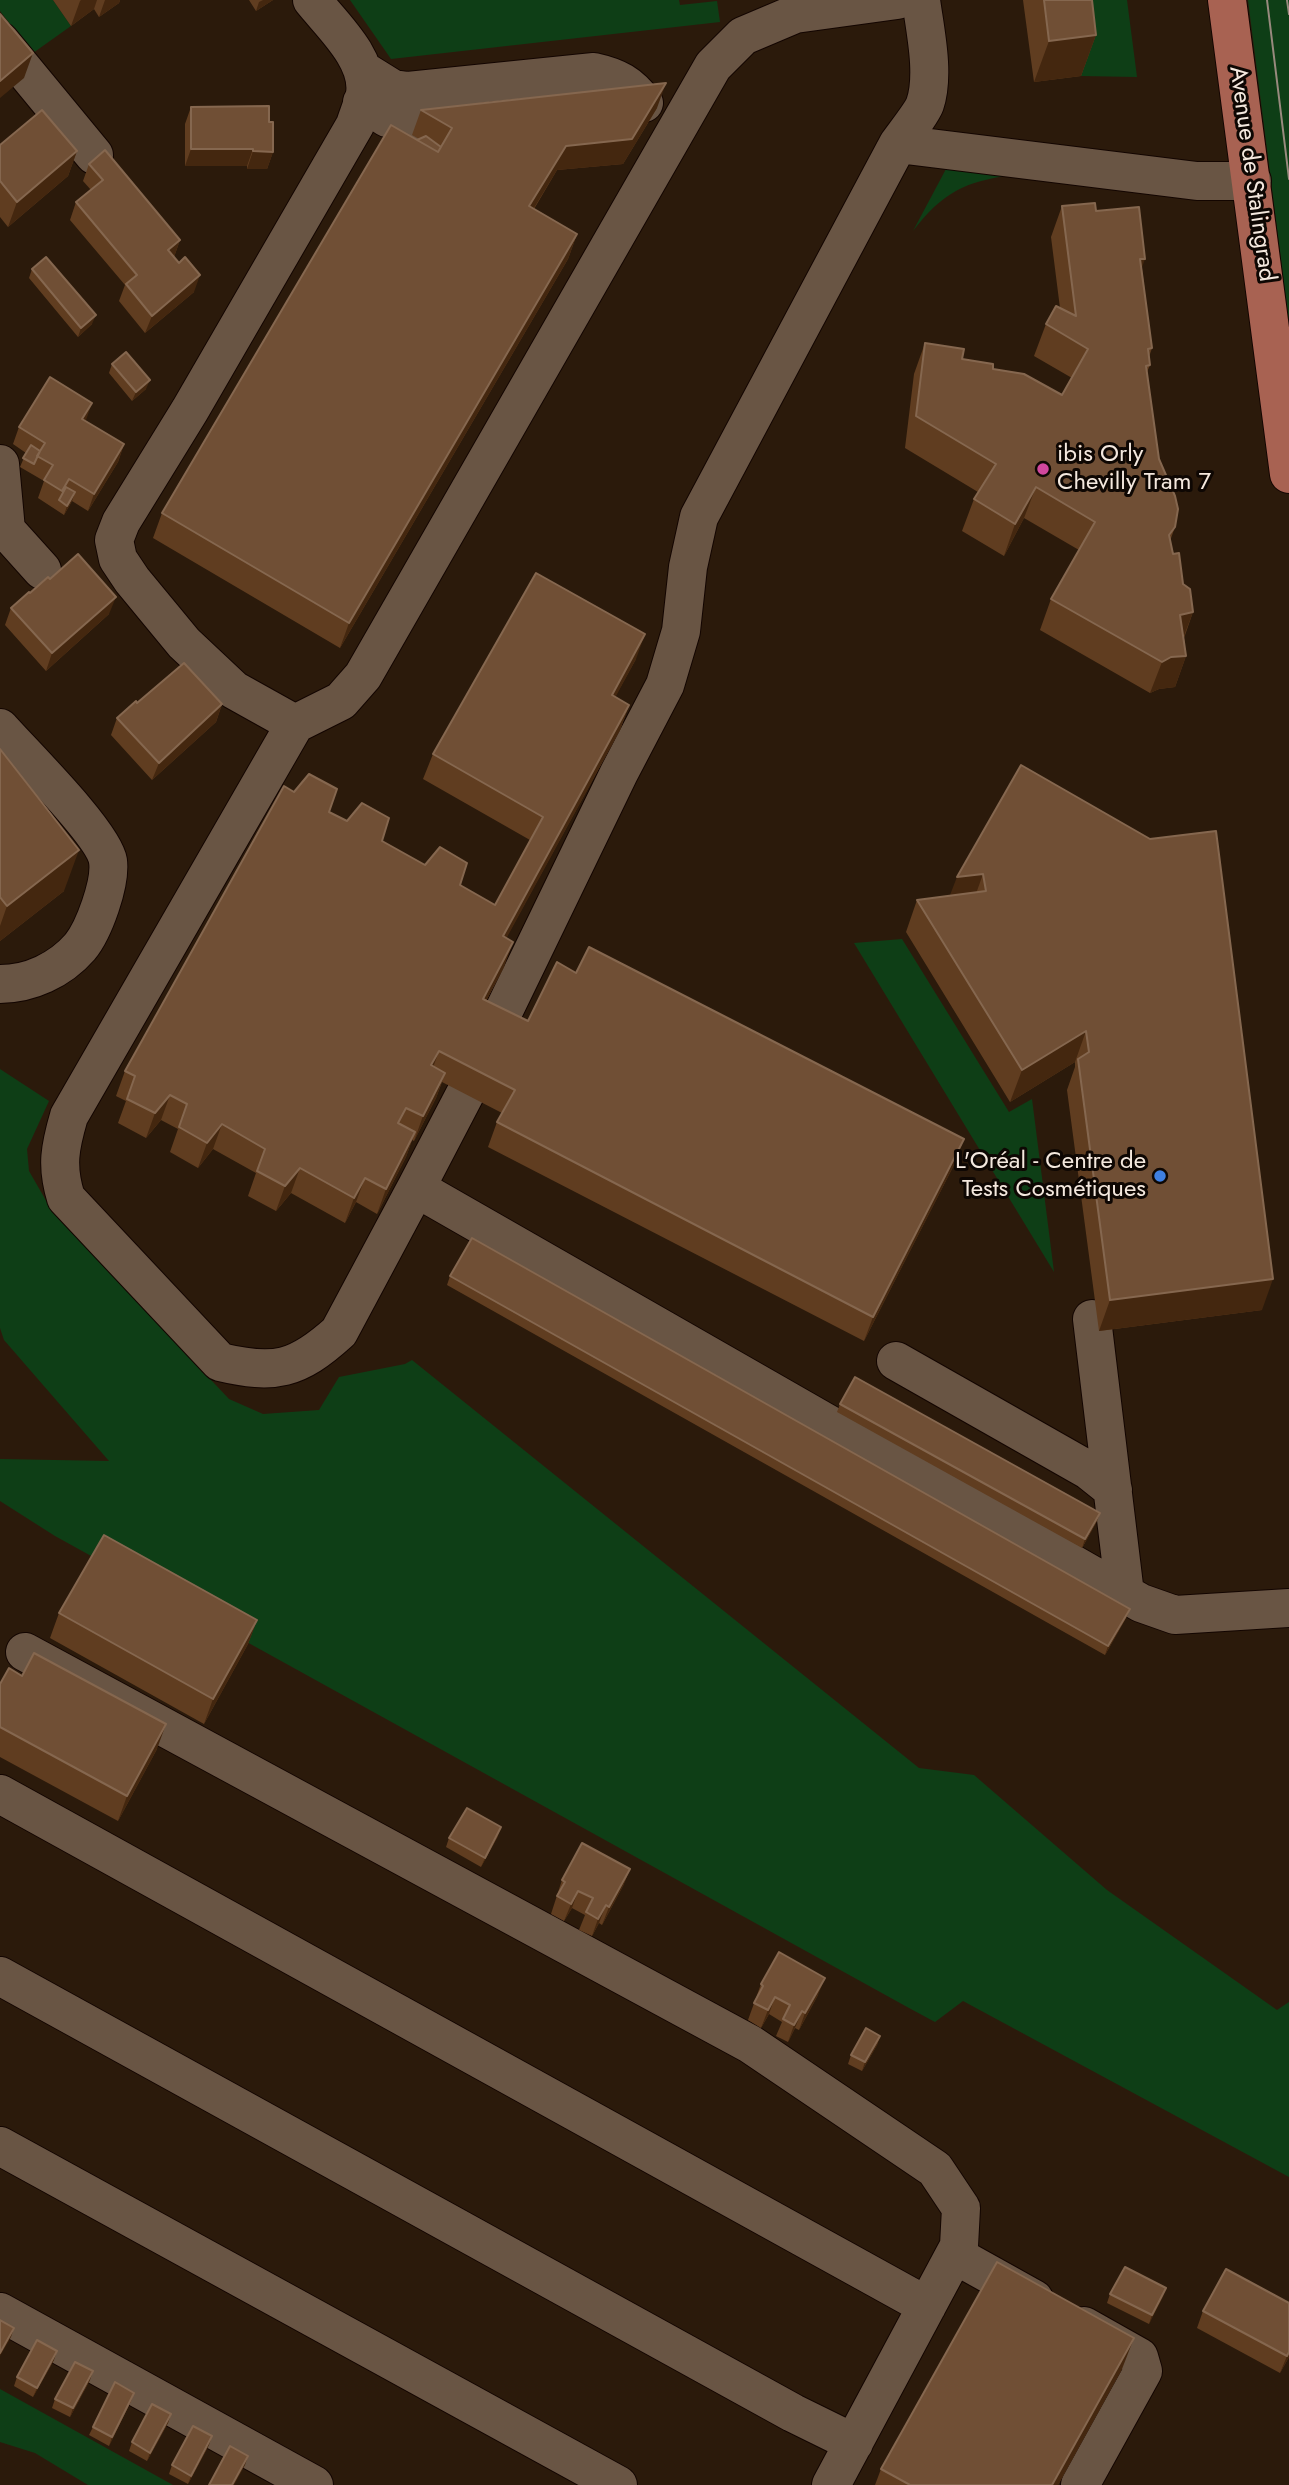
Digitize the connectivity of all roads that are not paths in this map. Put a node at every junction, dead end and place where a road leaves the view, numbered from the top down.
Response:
1 (312, 0) edge
2 (897, 0) edge
3 (921, 0) edge
4 (1227, 0) edge
5 (0, 41) edge
6 (363, 86) junction
7 (630, 104) edge
8 (898, 144) junction
9 (94, 155) edge
10 (1252, 181) junction
11 (0, 464) edge
12 (1289, 474) edge
13 (42, 570) dead end
14 (295, 724) junction
15 (0, 728) edge
16 (0, 984) edge
17 (493, 1033) edge
18 (465, 1094) edge
19 (416, 1188) junction
20 (1092, 1318) dead end
21 (896, 1361) dead end
22 (1113, 1490) junction
23 (1125, 1594) junction
24 (1289, 1608) edge
25 (25, 1652) dead end
26 (0, 1794) edge
27 (0, 1976) edge
28 (0, 2146) edge
29 (955, 2255) junction
30 (927, 2306) junction
31 (0, 2312) edge
32 (853, 2443) junction
33 (313, 2485) edge
34 (618, 2485) edge
35 (831, 2485) edge
36 (1080, 2485) edge

1 - 6 street
2 - 14 street
3 - 8 street
4 - 10 main road, Avenue de Stalingrad
5 - 9 street
6 - 7 street
6 - 14 street
8 - 10 street
8 - 17 street
10 - 12 main road, Avenue de Stalingrad
11 - 13 street
14 - 19 street
15 - 16 street
18 - 19 street
19 - 23 street
20 - 22 street
21 - 22 street
22 - 23 street
23 - 24 street
25 - 29 street
26 - 30 street
27 - 32 street
28 - 34 street
29 - 30 street
29 - 36 street
30 - 32 street
31 - 33 street
32 - 35 street

